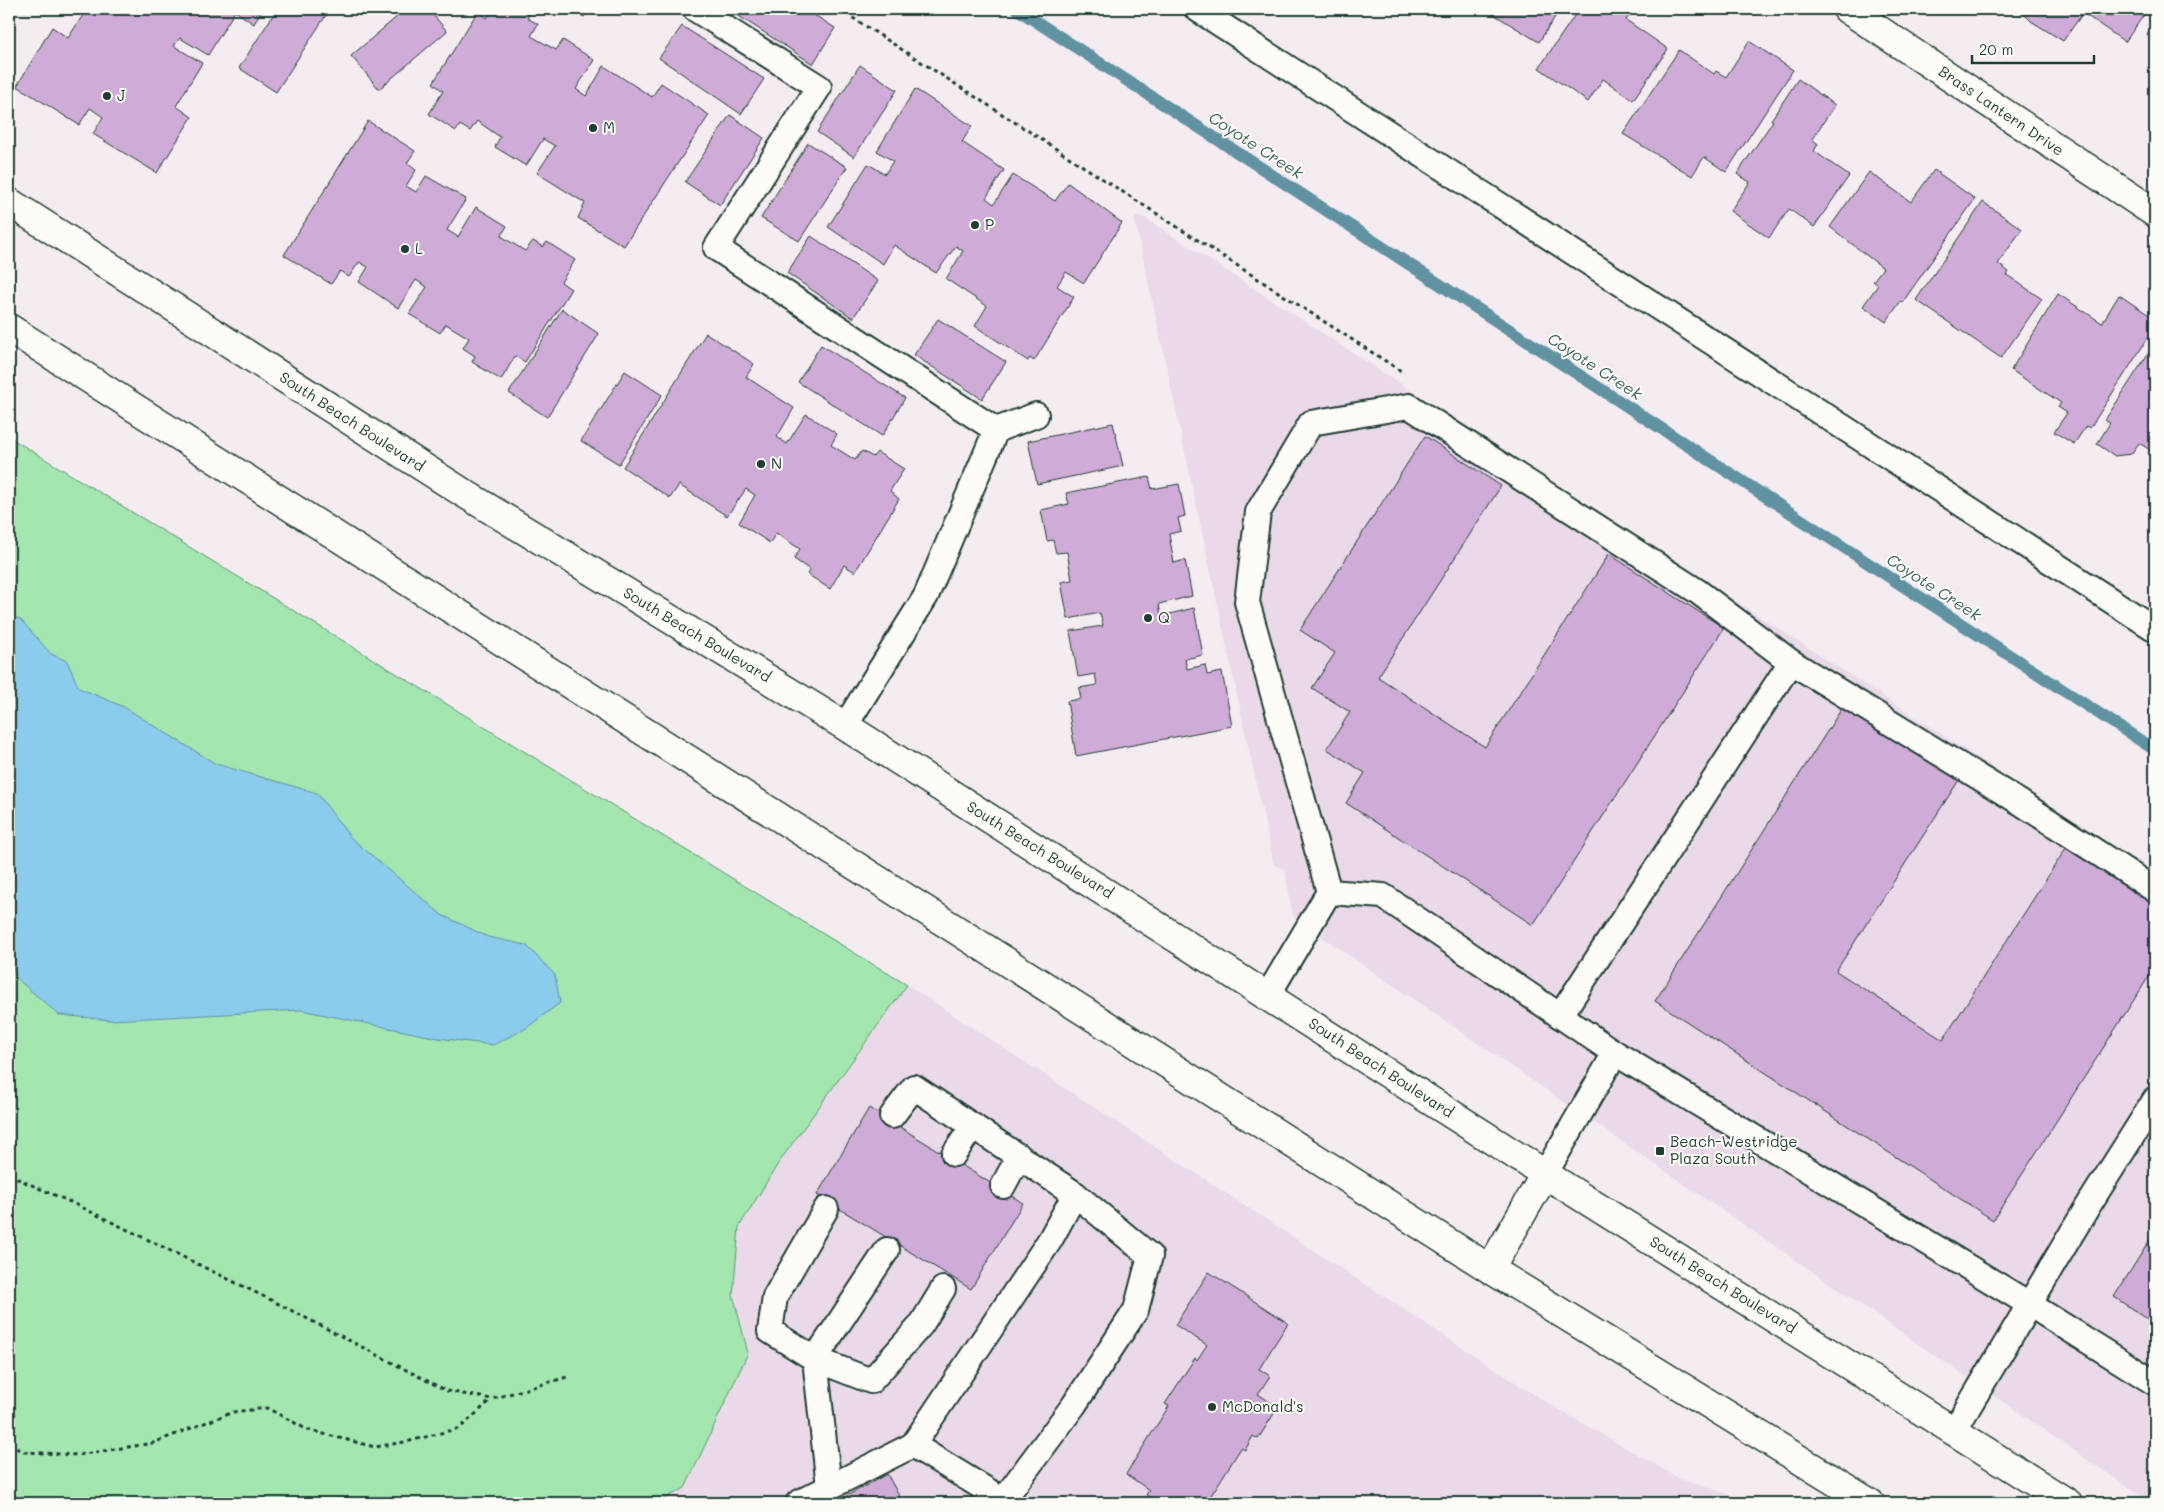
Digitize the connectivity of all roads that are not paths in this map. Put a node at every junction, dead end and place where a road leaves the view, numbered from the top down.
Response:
1 (695, 9) edge
2 (1197, 9) edge
3 (1847, 9) edge
4 (9, 202) edge
5 (2155, 213) edge
6 (9, 328) edge
7 (1036, 415) dead end
8 (996, 430) junction
9 (2155, 629) edge
10 (1791, 662) junction
11 (845, 726) junction
12 (2155, 890) edge
13 (1329, 892) junction
14 (1268, 995) junction
15 (1560, 1016) junction
16 (1615, 1053) junction
17 (2155, 1100) edge
18 (892, 1116) dead end
19 (973, 1126) junction
20 (954, 1154) dead end
21 (1019, 1156) junction
22 (1546, 1174) junction
23 (1003, 1186) dead end
24 (1075, 1194) junction
25 (826, 1209) dead end
26 (887, 1250) dead end
27 (1490, 1269) junction
28 (943, 1289) dead end
29 (2030, 1304) junction
30 (814, 1359) junction
31 (2155, 1383) edge
32 (1954, 1432) junction
33 (913, 1445) junction
34 (829, 1487) junction
35 (798, 1503) edge
36 (996, 1503) edge
37 (1001, 1503) edge
38 (1870, 1503) edge
39 (2068, 1503) edge

1 - 8 lane
2 - 9 lane
3 - 5 main road, Brass Lantern Drive
4 - 11 main road, South Beach Boulevard
6 - 27 main road
7 - 8 lane
8 - 11 lane
10 - 12 lane
10 - 13 lane
10 - 15 lane
11 - 14 main road, South Beach Boulevard
13 - 14 lane
13 - 15 lane
14 - 22 main road, South Beach Boulevard
15 - 16 lane
16 - 22 lane
16 - 29 lane
17 - 29 lane
18 - 19 lane
19 - 20 lane
19 - 21 lane
21 - 23 lane
21 - 24 lane
22 - 27 main road
22 - 32 main road, South Beach Boulevard
24 - 33 lane
24 - 37 lane
25 - 30 lane
26 - 30 lane
27 - 38 main road
28 - 30 lane
29 - 31 lane
29 - 32 lane
30 - 34 lane
32 - 39 main road, South Beach Boulevard
33 - 34 lane
33 - 36 lane
34 - 35 lane

